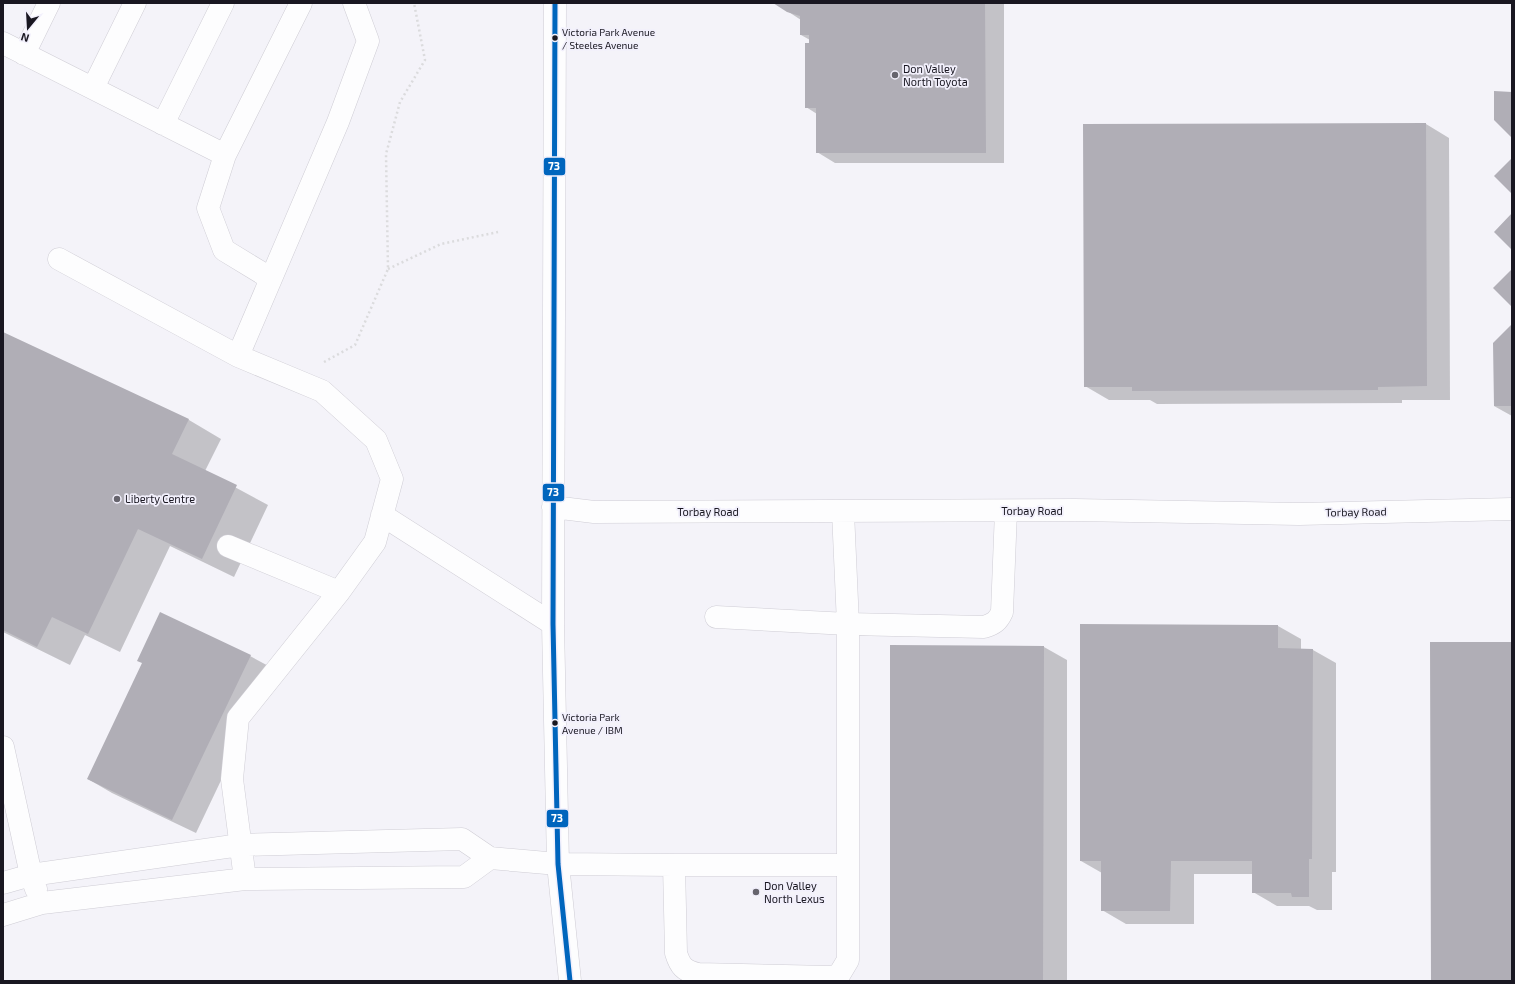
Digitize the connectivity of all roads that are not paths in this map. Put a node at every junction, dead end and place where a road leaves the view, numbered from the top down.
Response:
1 (49, 3) edge
2 (135, 3) edge
3 (223, 3) edge
4 (301, 3) edge
5 (354, 3) edge
6 (555, 3) edge
7 (3, 43) edge
8 (24, 54) junction
9 (93, 88) junction
10 (164, 124) junction
11 (225, 155) junction
12 (59, 259) dead end
13 (270, 278) junction
14 (238, 356) junction
15 (553, 507) junction
16 (1512, 508) edge
17 (1006, 511) junction
18 (843, 512) junction
19 (382, 514) junction
20 (228, 546) dead end
21 (339, 592) junction
22 (716, 617) dead end
23 (553, 624) junction
24 (848, 624) junction
25 (3, 747) edge
26 (240, 845) junction
27 (490, 858) junction
28 (558, 864) junction
29 (674, 864) junction
30 (848, 865) junction
31 (31, 875) junction
32 (245, 879) junction
33 (3, 883) edge
34 (42, 903) junction
35 (3, 915) edge
36 (570, 981) edge

1 - 8 street
2 - 9 street
3 - 10 street
4 - 11 street
5 - 13 street
6 - 15 street
7 - 8 street
8 - 9 street
9 - 10 street
10 - 11 street
11 - 13 street
12 - 14 street
13 - 14 street
14 - 19 street
15 - 18 street, Torbay Road
15 - 23 street
16 - 17 street, Torbay Road
17 - 18 street, Torbay Road
17 - 24 street
18 - 24 street
19 - 21 street
19 - 23 street
20 - 21 street
21 - 26 street
22 - 24 street
23 - 28 street
24 - 30 street
25 - 31 street
26 - 27 street
26 - 31 street
26 - 32 street
27 - 28 street
27 - 32 street
28 - 29 street
28 - 36 street
29 - 30 street
29 - 30 street
31 - 33 street
31 - 34 street
32 - 34 street
34 - 35 street

